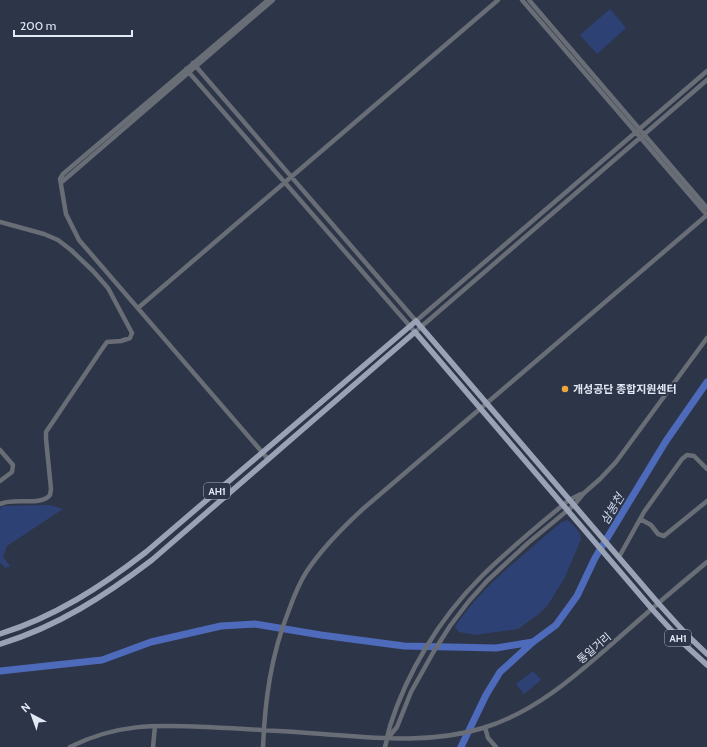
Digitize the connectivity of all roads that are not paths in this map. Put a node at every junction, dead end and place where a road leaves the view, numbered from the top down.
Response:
1 (268, 0) edge
2 (273, 0) edge
3 (498, 0) edge
4 (522, 0) edge
5 (529, 0) edge
6 (195, 65) junction
7 (188, 71) junction
8 (707, 71) edge
9 (707, 80) edge
10 (638, 131) junction
11 (642, 136) junction
12 (291, 177) junction
13 (285, 183) junction
14 (61, 186) junction
15 (707, 208) edge
16 (707, 215) edge
17 (0, 222) edge
18 (138, 308) junction
19 (416, 321) junction
20 (410, 327) junction
21 (421, 327) junction
22 (415, 332) junction
23 (707, 338) edge
24 (486, 403) junction
25 (480, 409) junction
26 (0, 450) edge
27 (263, 452) junction
28 (268, 459) junction
29 (707, 469) edge
30 (0, 481) edge
31 (584, 493) junction
32 (569, 500) junction
33 (707, 501) edge
34 (0, 504) edge
35 (563, 505) junction
36 (574, 505) junction
37 (567, 510) junction
38 (640, 519) junction
39 (619, 557) junction
40 (707, 562) edge
41 (658, 603) junction
42 (652, 609) junction
43 (0, 634) edge
44 (0, 644) edge
45 (707, 654) edge
46 (707, 665) edge
47 (154, 726) junction
48 (483, 728) junction
49 (264, 730) junction
50 (387, 739) junction
51 (70, 747) edge
52 (153, 747) edge
53 (263, 747) edge
54 (385, 747) edge
55 (496, 747) edge

1 - 6 street
2 - 6 street
3 - 12 street
4 - 10 street
5 - 10 street
6 - 7 street
6 - 12 street
7 - 13 street
7 - 14 street
7 - 14 street
8 - 10 street
9 - 11 street
10 - 11 street
10 - 19 street
11 - 15 street
11 - 16 street
11 - 21 street
12 - 13 street
12 - 19 street
13 - 18 street
13 - 20 street
14 - 18 street
16 - 24 street
17 - 34 street
18 - 27 street
19 - 20 main road, AH1
19 - 21 main road, AH1
20 - 22 street
20 - 27 main road, AH1
21 - 22 street
21 - 24 main road, AH1
22 - 25 main road, AH1
22 - 28 main road, AH1
23 - 31 street
24 - 25 street
24 - 32 main road, AH1
25 - 35 main road, AH1
25 - 49 street
26 - 30 street
27 - 28 street
27 - 43 main road, AH1
28 - 44 main road, AH1
29 - 38 street
31 - 32 street
31 - 36 street
32 - 35 street
32 - 36 main road, AH1
33 - 38 street
35 - 37 main road, AH1
35 - 50 street
36 - 37 street
36 - 39 main road, AH1
37 - 42 main road, AH1
37 - 50 street
38 - 39 street
39 - 41 main road, AH1
40 - 41 street, 통일거리
41 - 42 street, 통일거리
41 - 45 main road, AH1
42 - 46 main road, AH1
42 - 48 street, 통일거리
47 - 49 street, 통일거리
47 - 51 street, 통일거리
47 - 52 street
48 - 50 street, 통일거리
48 - 55 street
49 - 50 street, 통일거리
49 - 53 street
50 - 54 street

